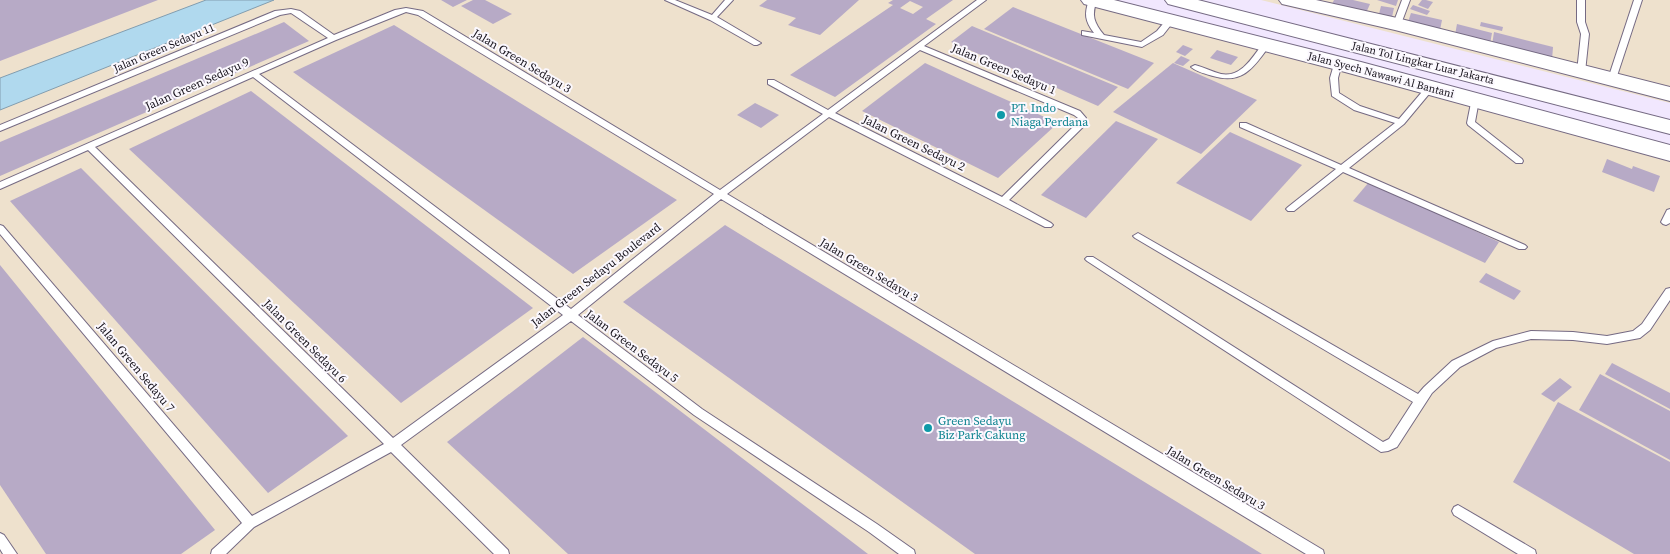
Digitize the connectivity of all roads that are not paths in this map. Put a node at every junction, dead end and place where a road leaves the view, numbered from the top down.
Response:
1 (669, 0) edge
2 (729, 0) edge
3 (982, 0) edge
4 (1092, 0) edge
5 (1175, 0) edge
6 (1221, 0) edge
7 (1289, 0) edge
8 (1406, 0) edge
9 (1581, 0) edge
10 (1638, 0) edge
11 (406, 10) joint
12 (713, 18) junction
13 (1170, 21) junction
14 (1397, 24) junction
15 (1085, 33) dead end
16 (1102, 37) junction
17 (333, 38) junction
18 (757, 43) dead end
19 (1266, 45) junction
20 (919, 47) junction
21 (1338, 63) junction
22 (1195, 67) dead end
23 (1581, 72) junction
24 (254, 73) junction
25 (1612, 79) junction
26 (770, 82) dead end
27 (1430, 88) junction
28 (1670, 94) edge
29 (1475, 100) junction
30 (1670, 114) edge
31 (827, 115) junction
32 (1401, 122) junction
33 (1243, 124) dead end
34 (1670, 127) edge
35 (0, 128) edge
36 (89, 146) junction
37 (1670, 153) edge
38 (1519, 161) dead end
39 (1343, 169) junction
40 (0, 186) edge
41 (719, 194) junction
42 (1004, 201) junction
43 (1291, 209) dead end
44 (1670, 212) edge
45 (1666, 222) dead end
46 (1048, 225) dead end
47 (0, 228) edge
48 (1138, 236) dead end
49 (1522, 247) dead end
50 (1090, 259) dead end
51 (1670, 292) edge
52 (571, 315) junction
53 (1420, 401) junction
54 (391, 446) junction
55 (1458, 511) dead end
56 (250, 523) junction
57 (0, 538) edge
58 (11, 554) edge
59 (216, 554) edge
60 (503, 554) edge
61 (909, 554) edge
62 (1318, 554) edge
63 (1530, 554) edge

1 - 12 lane
2 - 12 lane
3 - 20 lane, Jalan Green Sedayu Boulevard
4 - 13 highway, Jalan Syech Nawawi Al Bantani
4 - 16 lane
5 - 34 highway, Jalan Tol Lingkar Luar Jakarta
6 - 30 highway, Jalan Tol Lingkar Luar Jakarta
7 - 14 highway
8 - 14 lane
9 - 23 lane
10 - 25 lane
11 - 17 lane, Jalan Green Sedayu 9
11 - 41 lane, Jalan Green Sedayu 3
12 - 18 lane
13 - 16 lane
13 - 19 highway, Jalan Syech Nawawi Al Bantani
14 - 23 highway
15 - 16 lane
17 - 24 lane, Jalan Green Sedayu 9
17 - 35 lane, Jalan Green Sedayu 11
19 - 21 highway, Jalan Syech Nawawi Al Bantani
19 - 22 lane
20 - 31 lane, Jalan Green Sedayu Boulevard
20 - 42 lane, Jalan Green Sedayu 1
21 - 27 highway, Jalan Syech Nawawi Al Bantani
21 - 32 lane
23 - 25 highway
24 - 36 lane, Jalan Green Sedayu 9
24 - 52 lane, Jalan Green Sedayu 5
25 - 28 highway
26 - 31 lane, Jalan Green Sedayu 2
27 - 29 highway, Jalan Syech Nawawi Al Bantani
27 - 32 lane
29 - 37 highway, Jalan Syech Nawawi Al Bantani
29 - 38 lane
31 - 41 lane, Jalan Green Sedayu Boulevard
31 - 42 lane, Jalan Green Sedayu 2
32 - 39 lane
33 - 39 lane
36 - 40 lane, Jalan Green Sedayu 9
36 - 54 lane, Jalan Green Sedayu 6
39 - 43 lane
39 - 49 lane
41 - 52 lane, Jalan Green Sedayu Boulevard
41 - 62 lane, Jalan Green Sedayu 3
42 - 46 lane, Jalan Green Sedayu 2
44 - 45 lane
47 - 56 lane, Jalan Green Sedayu 7
48 - 53 lane
50 - 53 lane
51 - 53 lane
52 - 54 lane, Jalan Green Sedayu Boulevard
52 - 61 lane, Jalan Green Sedayu 5
54 - 56 lane, Jalan Green Sedayu Boulevard
54 - 60 lane, Jalan Green Sedayu 6
55 - 63 lane
56 - 59 lane, Jalan Green Sedayu Boulevard
57 - 58 lane

